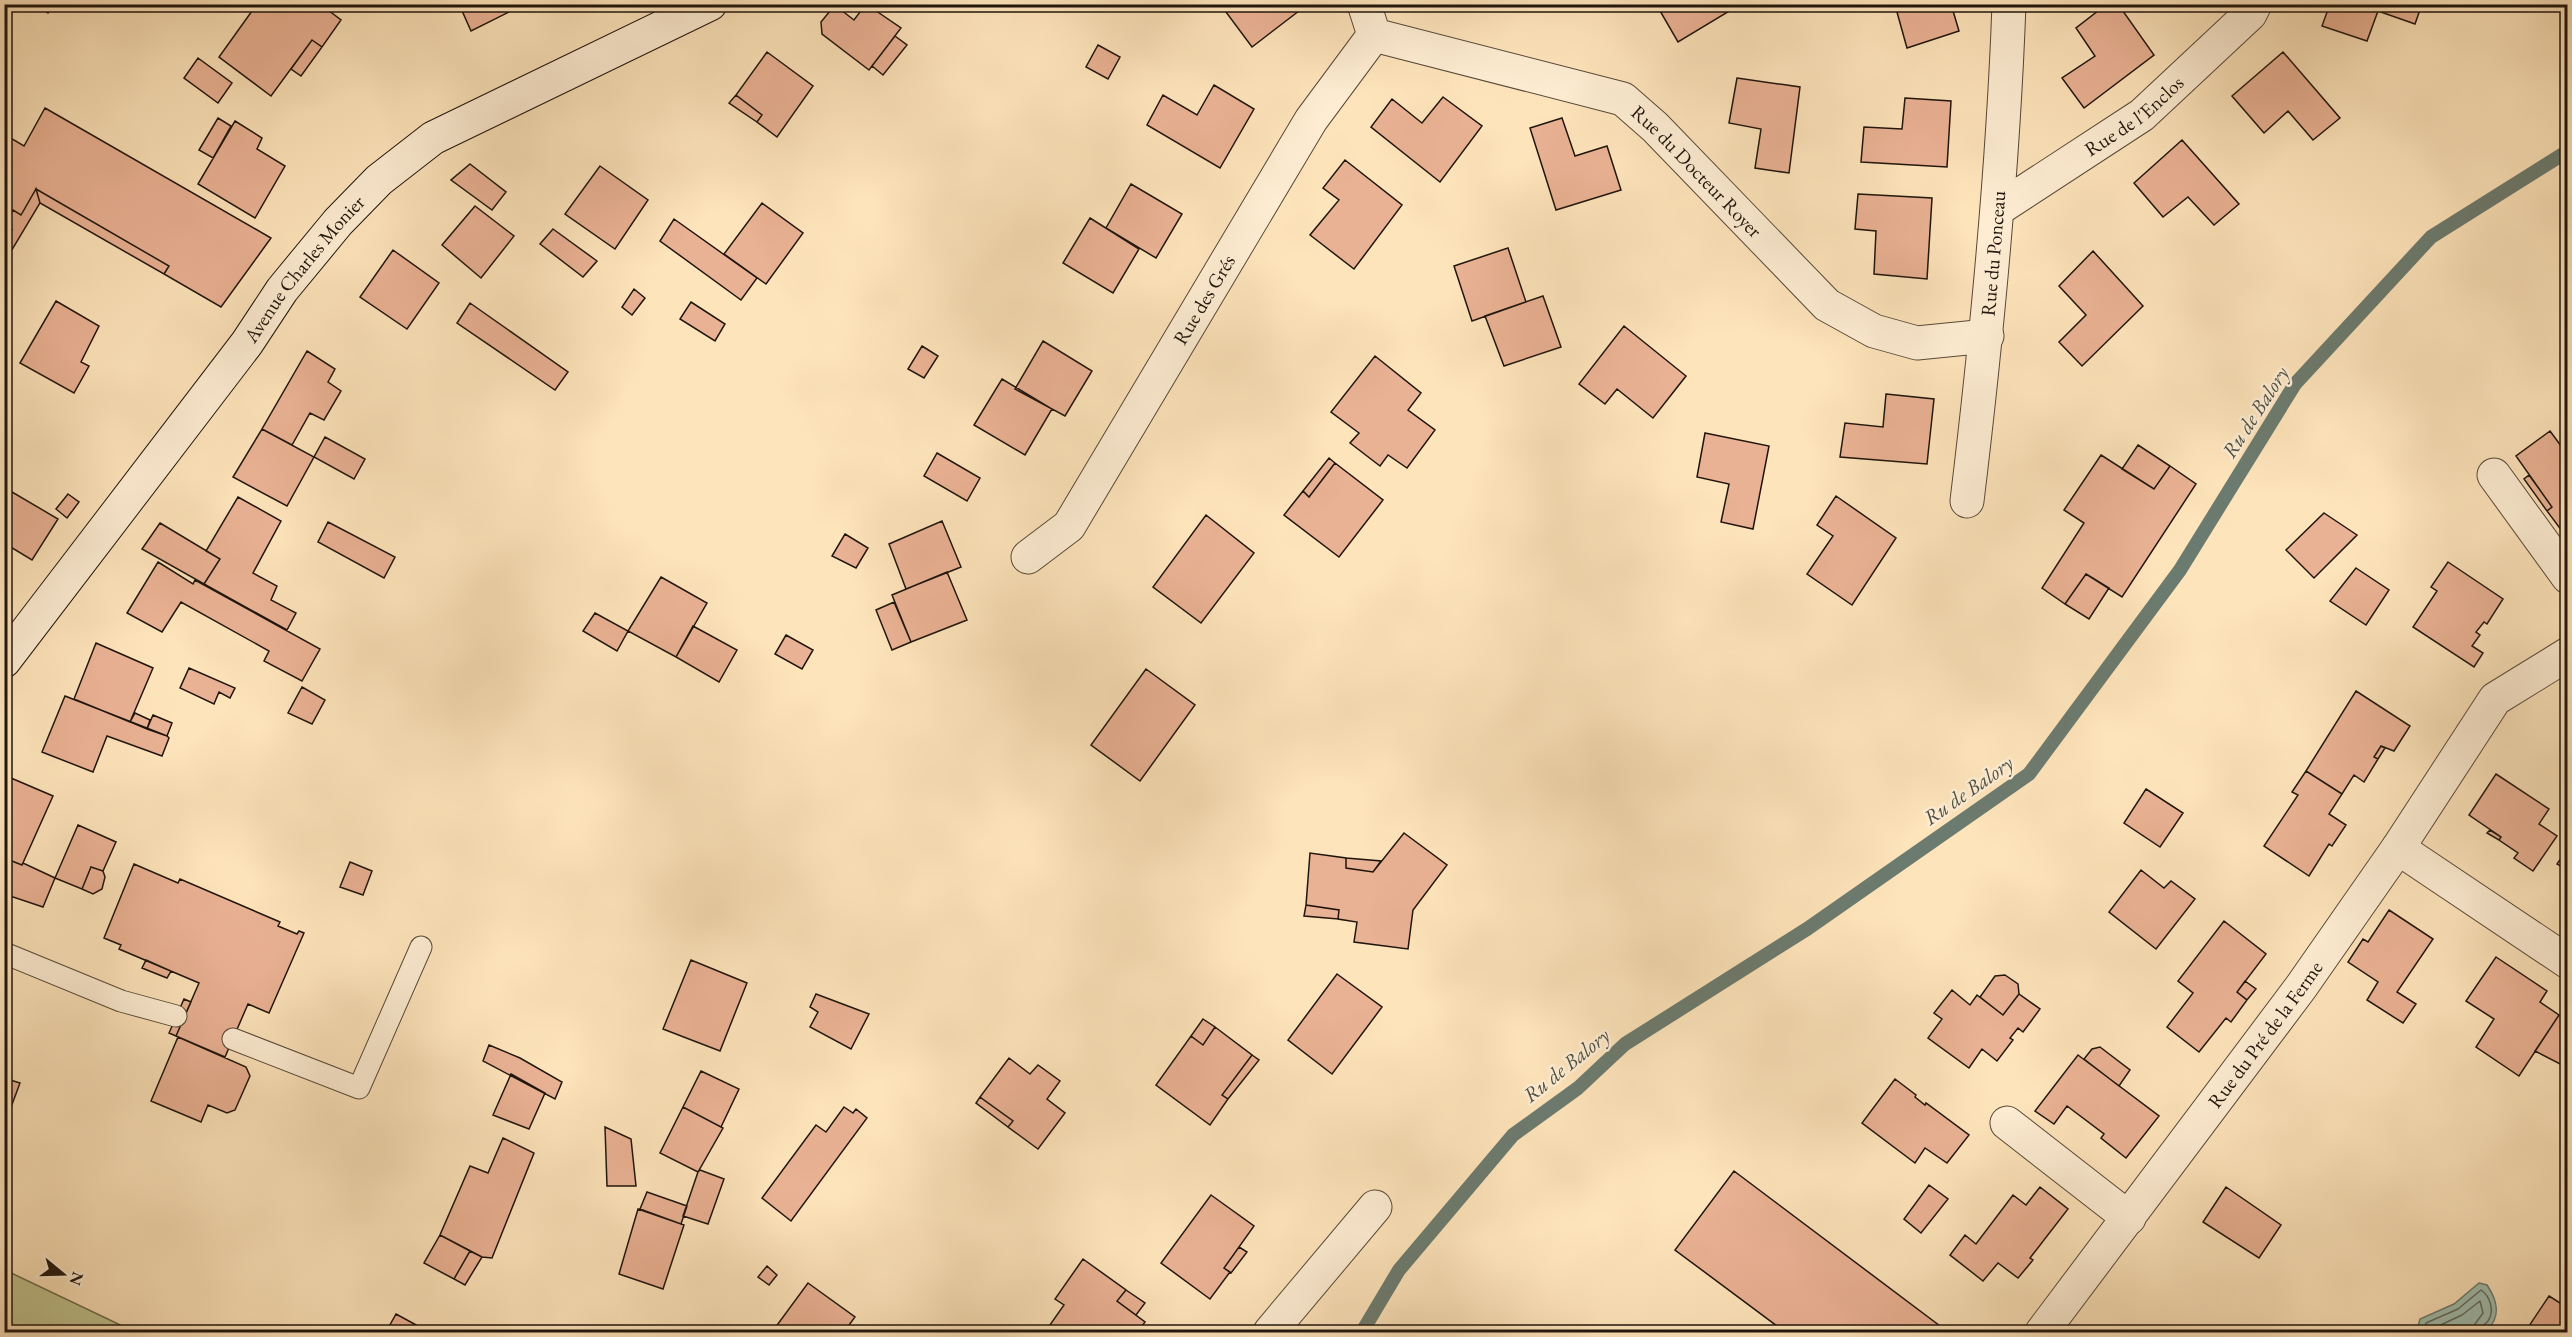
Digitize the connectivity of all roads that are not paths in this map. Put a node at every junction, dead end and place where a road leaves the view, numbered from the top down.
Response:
1 (710, 4) edge
2 (2009, 4) edge
3 (2254, 4) edge
4 (1369, 20) edge
5 (1998, 209) junction
6 (1987, 336) junction
7 (2494, 474) dead end
8 (1966, 501) dead end
9 (1028, 557) dead end
10 (2568, 577) edge
11 (2568, 654) edge
12 (4, 661) edge
13 (2398, 848) junction
14 (422, 947) dead end
15 (4, 953) edge
16 (2568, 962) edge
17 (176, 1016) dead end
18 (233, 1039) dead end
19 (2007, 1123) dead end
20 (1375, 1207) dead end
21 (2129, 1218) junction
22 (1270, 1332) edge
23 (2042, 1332) edge

1 - 12 street, Avenue Charles Monier
2 - 5 street, Rue du Ponceau
3 - 5 street, Rue de l'Enclos
4 - 6 street, Rue du Docteur Royer
4 - 9 street, Rue des Grés
5 - 6 street, Rue du Ponceau
6 - 8 street, Rue du Ponceau
7 - 10 street
11 - 13 street, Rue du Pré de la Ferme
13 - 16 street
13 - 21 street, Rue du Pré de la Ferme
14 - 18 lane
15 - 17 lane
19 - 21 street
20 - 22 street
21 - 23 street, Rue du Pré de la Ferme

